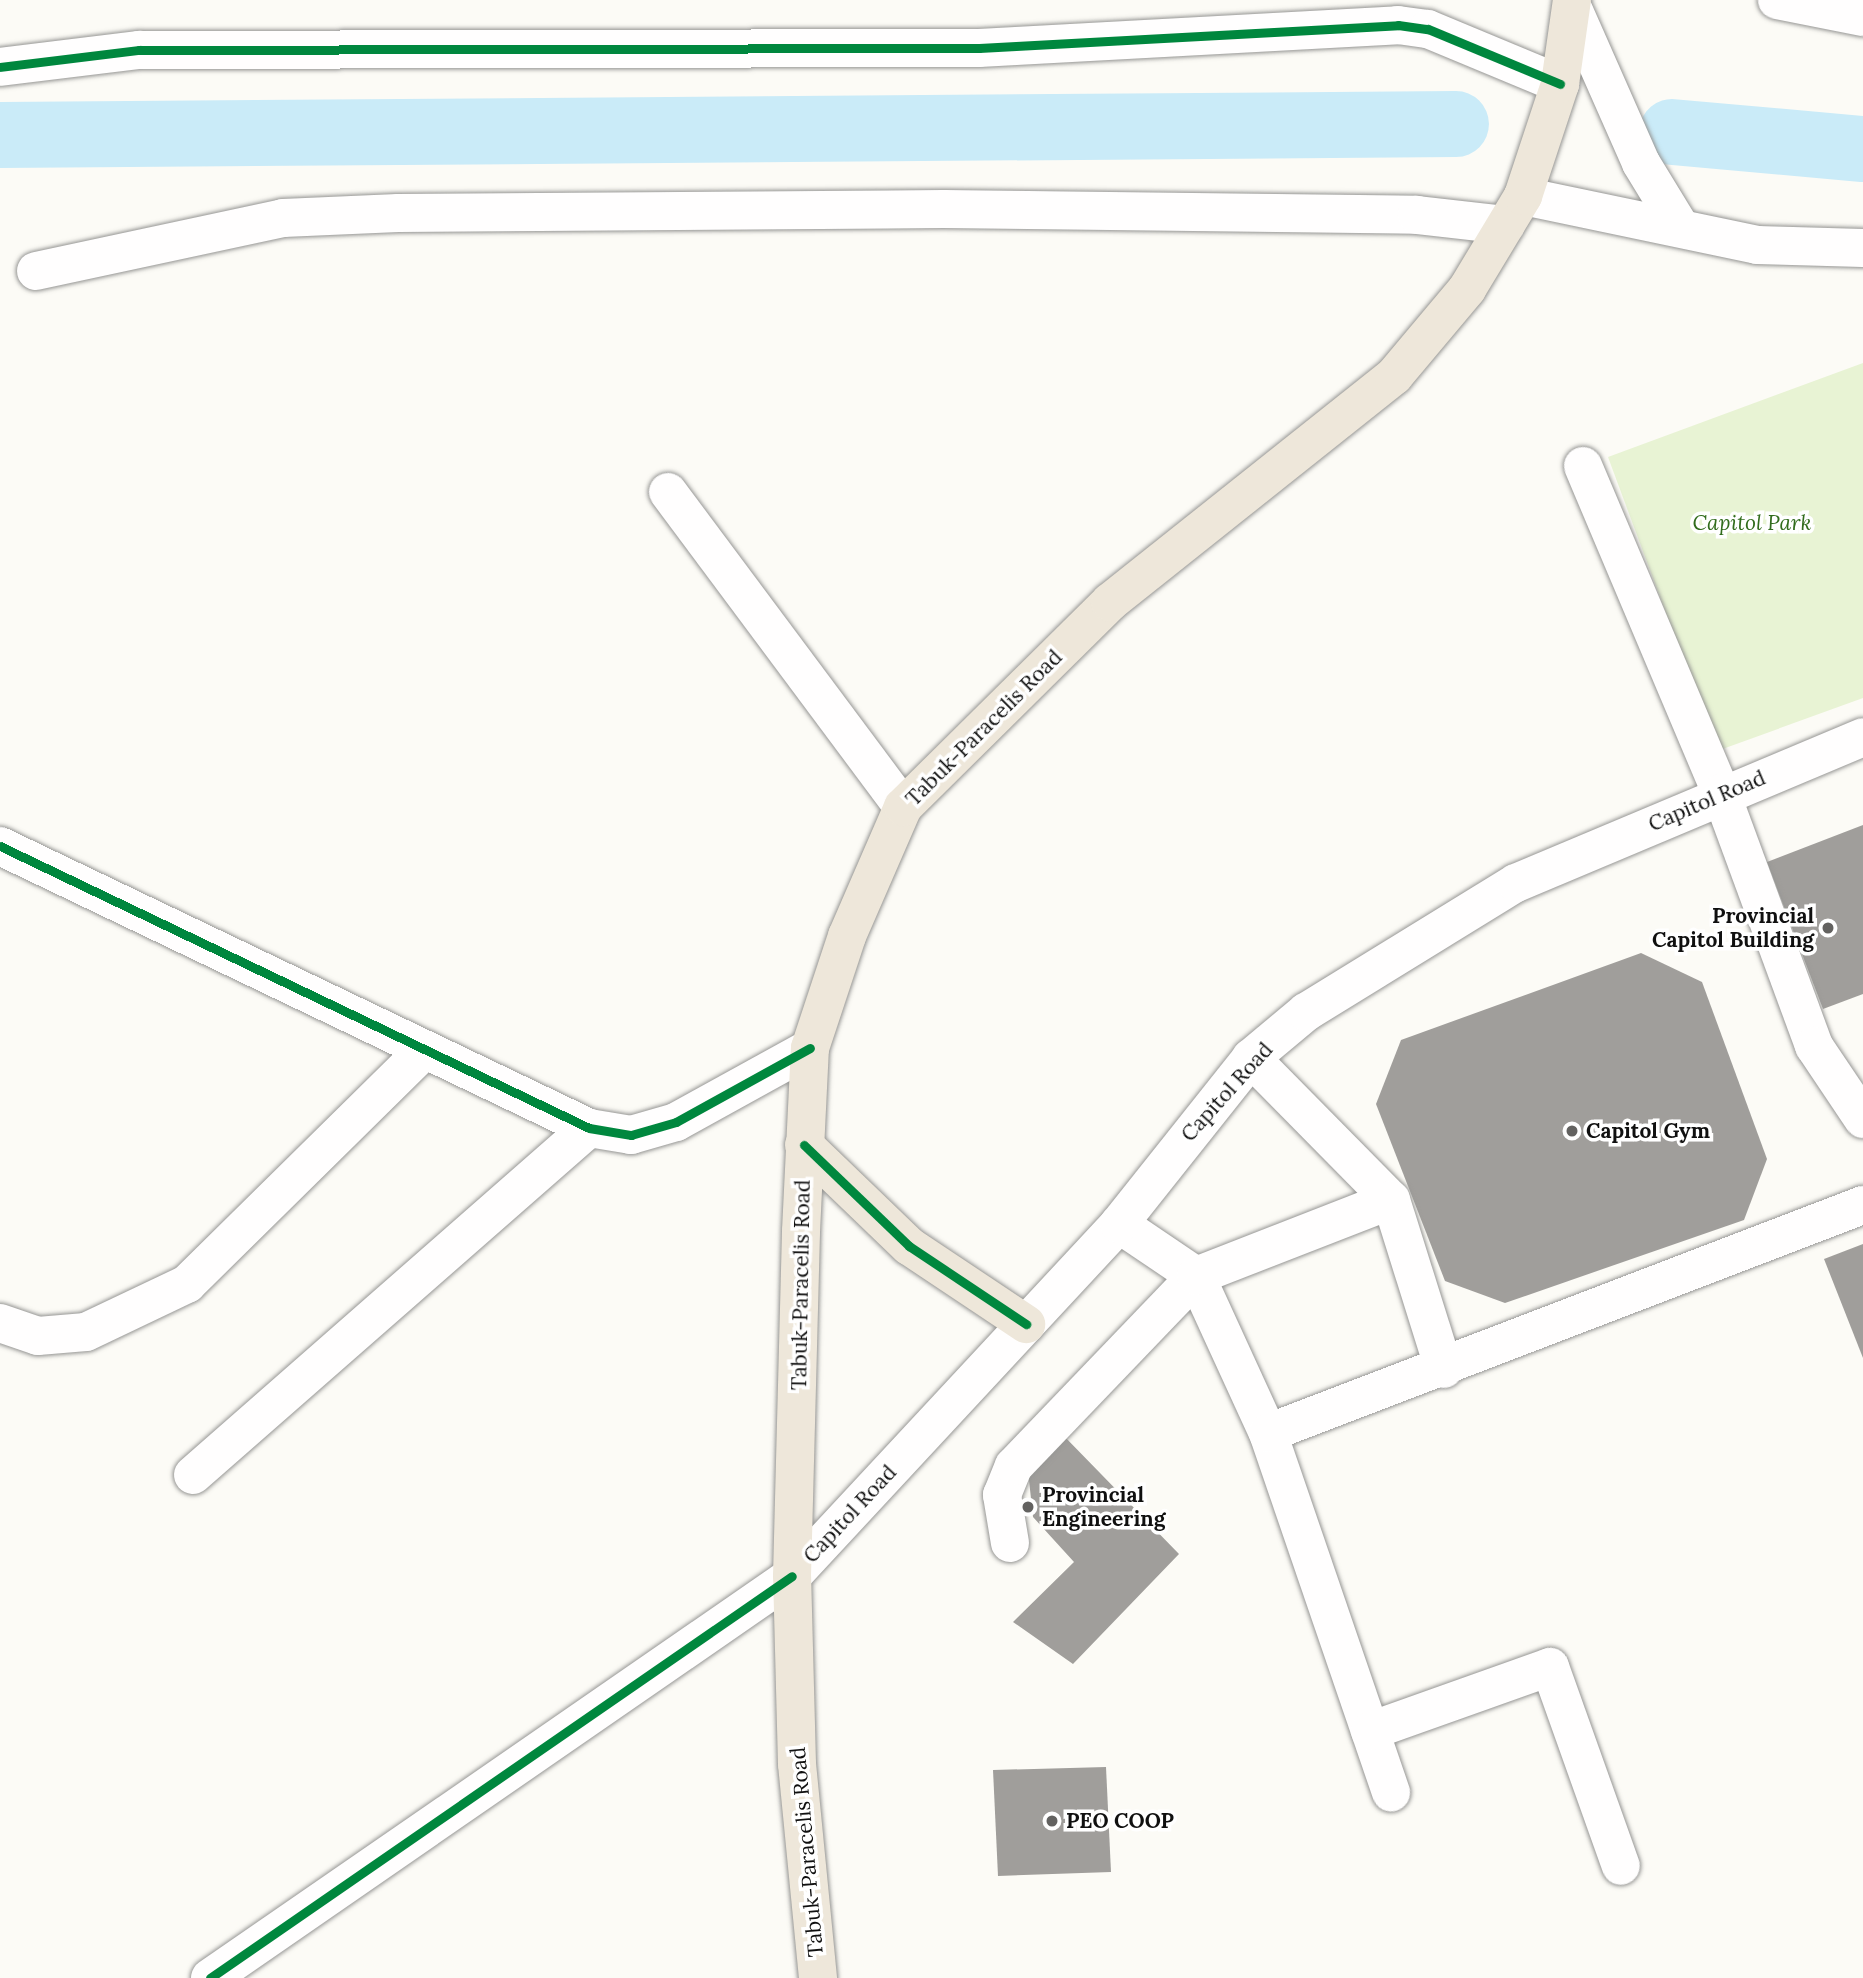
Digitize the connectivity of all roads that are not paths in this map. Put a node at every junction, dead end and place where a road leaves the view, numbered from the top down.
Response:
1 (1777, 0) edge
2 (1573, 6) edge
3 (1863, 17) edge
4 (0, 67) edge
5 (1560, 84) junction
6 (1514, 210) junction
7 (1680, 227) junction
8 (1863, 247) edge
9 (36, 271) dead end
10 (1584, 467) dead end
11 (668, 492) dead end
12 (1863, 737) edge
13 (1721, 793) junction
14 (903, 807) junction
15 (0, 846) edge
16 (810, 1048) junction
17 (424, 1050) junction
18 (1251, 1058) junction
19 (1863, 1119) edge
20 (589, 1128) junction
21 (804, 1145) junction
22 (1391, 1200) junction
23 (1863, 1205) edge
24 (1119, 1224) junction
25 (1196, 1276) junction
26 (0, 1323) edge
27 (1026, 1324) junction
28 (1444, 1369) junction
29 (1268, 1433) junction
30 (193, 1475) dead end
31 (1010, 1543) dead end
32 (792, 1576) junction
33 (1370, 1731) junction
34 (1391, 1793) dead end
35 (1620, 1866) dead end
36 (210, 1978) edge
37 (818, 1978) edge

1 - 3 street
2 - 5 main road, Tabuk-Paracelis Road
2 - 7 street
4 - 5 street
5 - 6 main road, Tabuk-Paracelis Road
6 - 7 street
6 - 9 street
6 - 14 main road, Tabuk-Paracelis Road
7 - 8 street
10 - 13 street
11 - 14 street
12 - 13 street, Capitol Road
13 - 18 street, Capitol Road
13 - 19 street
14 - 16 main road, Tabuk-Paracelis Road
15 - 17 street
16 - 20 street
16 - 21 main road, Tabuk-Paracelis Road
17 - 20 street
17 - 26 street
18 - 22 street
18 - 24 street, Capitol Road
20 - 30 street
21 - 27 main road
21 - 32 main road, Tabuk-Paracelis Road
22 - 25 street
22 - 28 street
23 - 28 street
24 - 25 street
24 - 27 street, Capitol Road
25 - 29 street
25 - 31 street
27 - 32 street, Capitol Road
28 - 29 street
29 - 33 street
32 - 36 street, Capitol Road
32 - 37 main road, Tabuk-Paracelis Road
33 - 34 street
33 - 35 street

